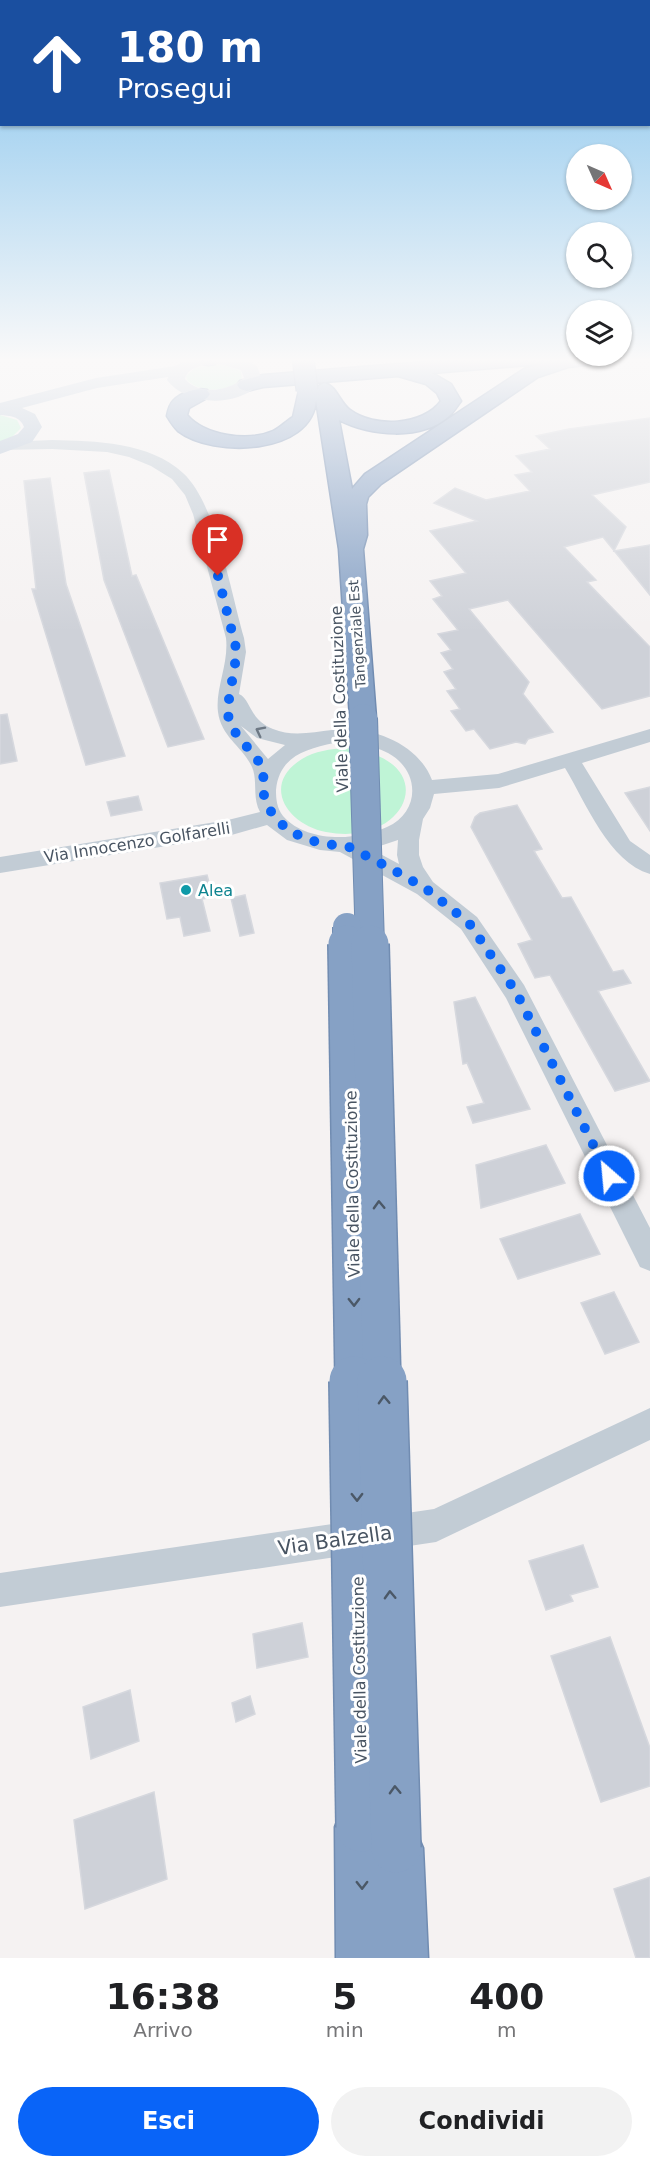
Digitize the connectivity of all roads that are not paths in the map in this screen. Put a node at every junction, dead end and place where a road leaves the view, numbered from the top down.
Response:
1 (112, 449) edge
2 (317, 449) edge
3 (329, 449) edge
4 (417, 449) edge
5 (351, 549) junction
6 (233, 688) junction
7 (339, 725) junction
8 (650, 735) edge
9 (571, 761) junction
10 (264, 785) junction
11 (424, 788) junction
12 (273, 816) junction
13 (413, 820) junction
14 (347, 846) junction
15 (0, 865) edge
16 (650, 866) edge
17 (425, 888) junction
18 (650, 1257) edge
19 (650, 1424) edge
20 (0, 1590) edge
21 (379, 1837) junction
22 (364, 1958) edge
23 (400, 1958) edge

1 - 6 street
2 - 7 highway, Viale della Costituzione
3 - 5 highway
4 - 5 highway
5 - 7 highway, Tangenziale Est
7 -> 6 street
6 - 10 street
7 - 10 street
7 - 11 street
7 - 21 highway, Viale della Costituzione, bridge
8 - 9 street
9 - 11 street
9 - 16 street
10 - 12 street
11 - 13 street
12 - 14 street
12 - 15 street, Via Innocenzo Golfarelli
13 - 14 street
13 - 17 street
14 - 17 street
17 - 18 street
19 - 20 street, Via Balzella
21 -> 22 highway, Viale della Costituzione
21 - 23 highway, Viale della Costituzione

